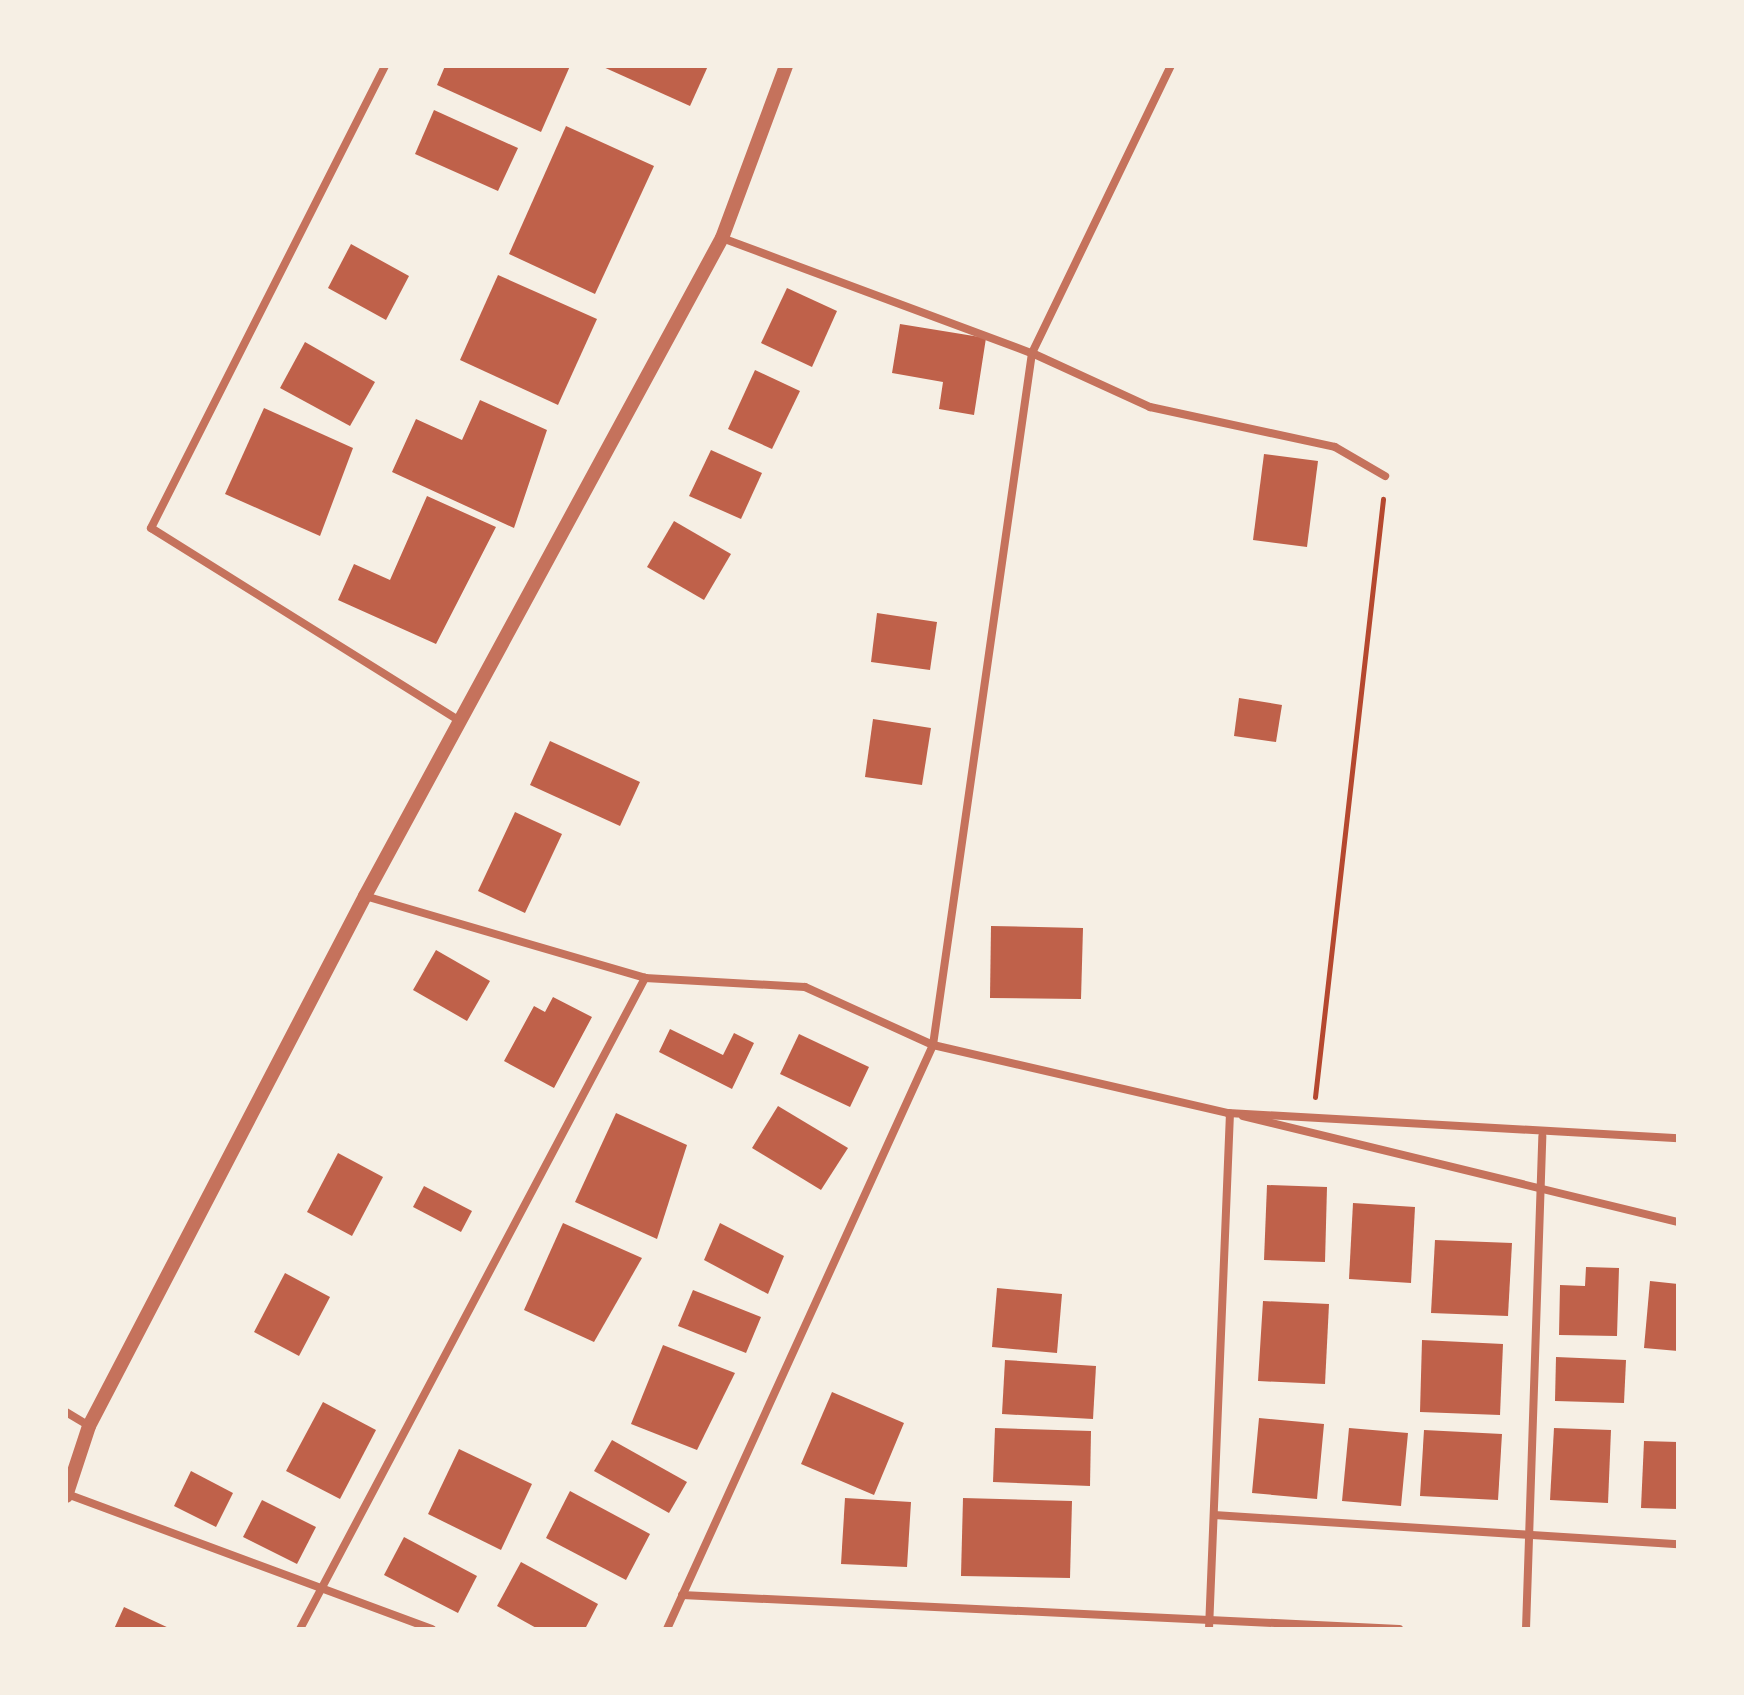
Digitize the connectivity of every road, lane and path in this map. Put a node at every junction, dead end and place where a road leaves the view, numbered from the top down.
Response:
1 (385, 66) edge
2 (786, 66) edge
3 (1171, 66) edge
4 (722, 238) junction
5 (1032, 353) junction
6 (1385, 476) joint
7 (458, 720) junction
8 (365, 896) junction
9 (645, 978) junction
10 (933, 1045) junction
11 (1228, 1113) junction
12 (1313, 1114) junction
13 (1542, 1136) junction
14 (1678, 1138) edge
15 (1540, 1186) junction
16 (1678, 1222) edge
17 (66, 1412) edge
18 (89, 1426) junction
19 (67, 1495) edge
20 (1214, 1515) junction
21 (1527, 1532) junction
22 (1678, 1544) edge
23 (324, 1584) junction
24 (682, 1595) junction
25 (1210, 1624) edge
26 (300, 1629) edge
27 (432, 1629) edge
28 (667, 1629) edge
29 (1399, 1629) edge
30 (1526, 1629) edge

1 - 7 street
2 - 4 street
3 - 5 street
4 - 5 street
4 - 7 street
5 - 6 street
5 - 10 street
6 - 12 path
7 - 8 street
8 - 9 street
8 - 18 street
9 - 10 street
9 - 23 street
10 - 11 street
10 - 24 street
11 - 12 street
11 - 15 street
11 - 20 street
12 - 13 street
13 - 14 street
13 - 15 street
15 - 16 street
15 - 21 street
17 - 18 street
18 - 19 street
19 - 23 street
20 - 21 street
20 - 25 street
21 - 22 street
21 - 30 street
23 - 26 street
23 - 27 street
24 - 25 street
24 - 28 street
25 - 29 street

